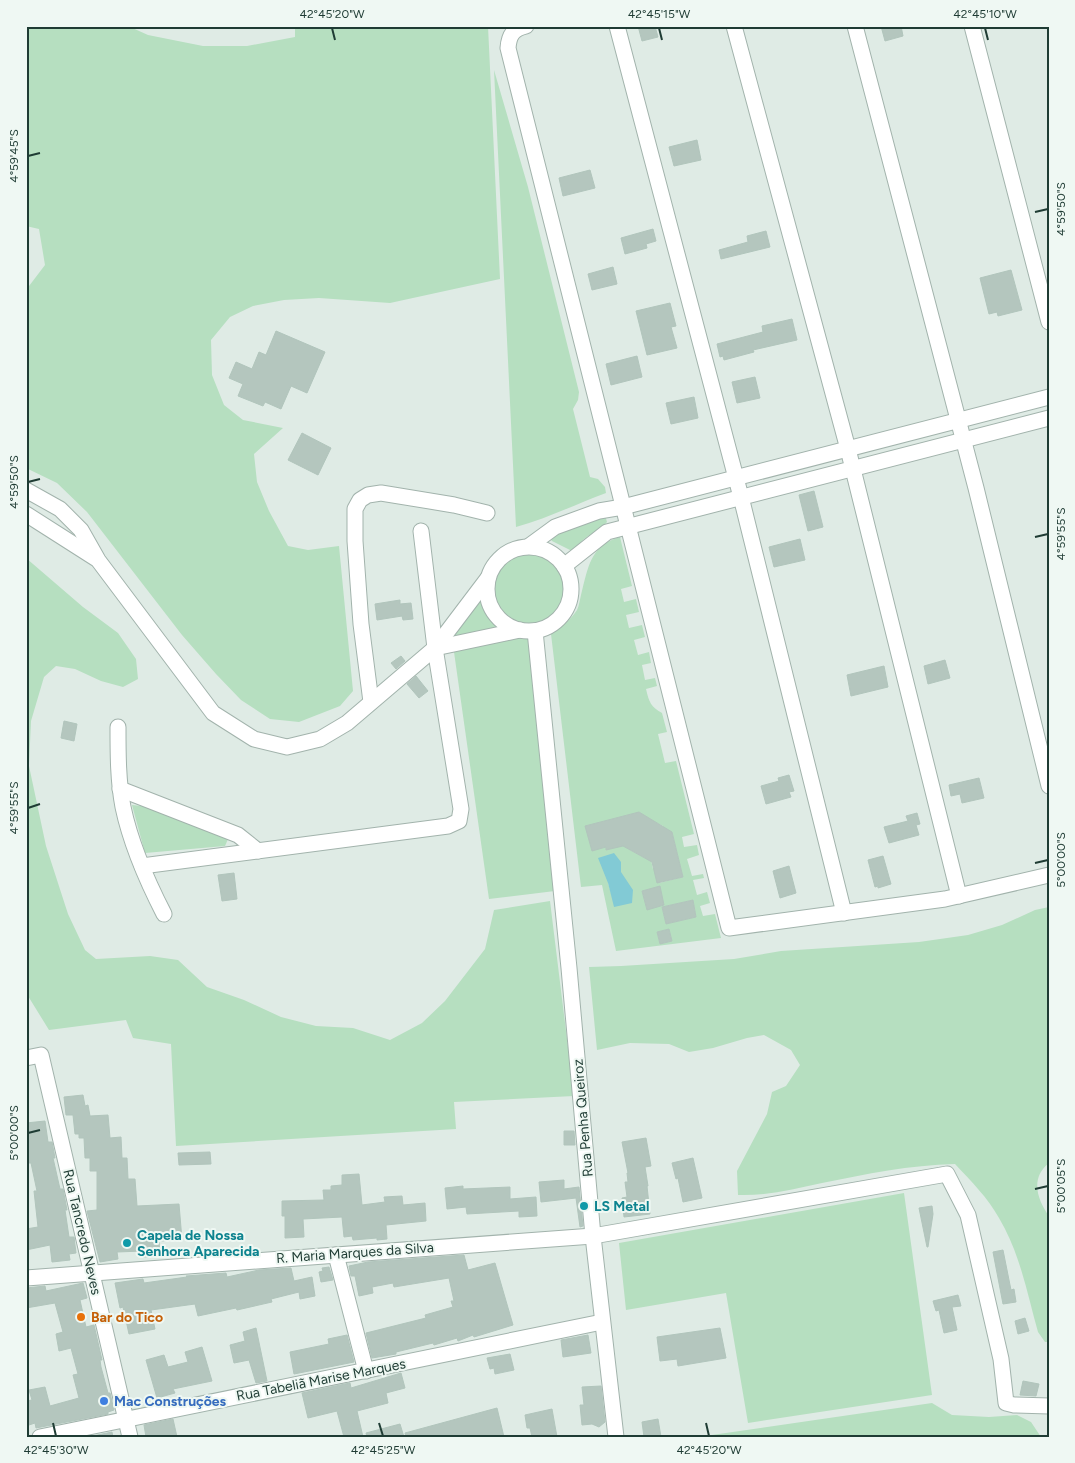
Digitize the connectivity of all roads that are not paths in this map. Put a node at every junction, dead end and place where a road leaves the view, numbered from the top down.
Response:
1 (526, 26) edge
2 (617, 26) edge
3 (734, 26) edge
4 (855, 26) edge
5 (972, 26) edge
6 (1049, 322) edge
7 (1049, 397) edge
8 (1049, 418) edge
9 (958, 420) junction
10 (963, 440) junction
11 (848, 449) junction
12 (853, 469) junction
13 (736, 478) junction
14 (26, 490) edge
15 (741, 497) junction
16 (623, 507) junction
17 (487, 513) dead end
18 (26, 514) edge
19 (628, 526) junction
20 (421, 531) dead end
21 (529, 546) junction
22 (98, 560) junction
23 (564, 566) junction
24 (488, 578) junction
25 (528, 630) junction
26 (435, 648) junction
27 (371, 702) junction
28 (118, 727) dead end
29 (1049, 786) edge
30 (120, 789) junction
31 (258, 851) junction
32 (142, 866) junction
33 (1049, 875) edge
34 (959, 896) junction
35 (844, 913) junction
36 (164, 914) dead end
37 (34, 1057) edge
38 (593, 1236) junction
39 (336, 1254) junction
40 (92, 1273) junction
41 (26, 1278) edge
42 (602, 1322) junction
43 (366, 1371) junction
44 (1049, 1406) edge
45 (126, 1418) junction
46 (40, 1437) edge
47 (130, 1437) edge
48 (616, 1437) edge

1 - 16 street
2 - 13 street
3 - 11 street
4 - 9 street
5 - 6 street
7 - 9 street
8 - 10 street
9 - 10 street
9 - 11 street
10 - 12 street
10 - 29 street
11 - 12 street
11 - 13 street
12 - 15 street
12 - 34 street
13 - 15 street
13 - 16 street
14 - 22 street
15 - 19 street
15 - 35 street
16 - 19 street
16 - 21 street
17 - 27 street
18 - 22 street
19 - 23 street
19 - 35 street
20 - 26 street
21 - 23 street
21 - 24 street
22 - 27 street
23 - 25 street
24 - 25 street
24 - 26 street
25 - 26 street
25 - 38 street, Rua Penha Queiroz
26 - 27 street
26 - 31 street
28 - 30 street
30 - 31 street
30 - 32 street
31 - 32 street
32 - 36 street
33 - 34 street
34 - 35 street
37 - 40 street, Rua Tancredo Neves
38 - 39 street, R. Maria Marques da Silva
38 - 42 street, Rua Penha Queiroz
38 - 44 street, R. Maria Marques da Silva
39 - 40 street, R. Maria Marques da Silva
39 - 43 street
40 - 41 street, R. Maria Marques da Silva
40 - 45 street, Rua Tancredo Neves
42 - 43 street, Rua Tabeliã Marise Marques
42 - 48 street, Rua Penha Queiroz
43 - 45 street, Rua Tabeliã Marise Marques
45 - 46 street, Rua Tabeliã Marise Marques
45 - 47 street, Rua Tancredo Neves

